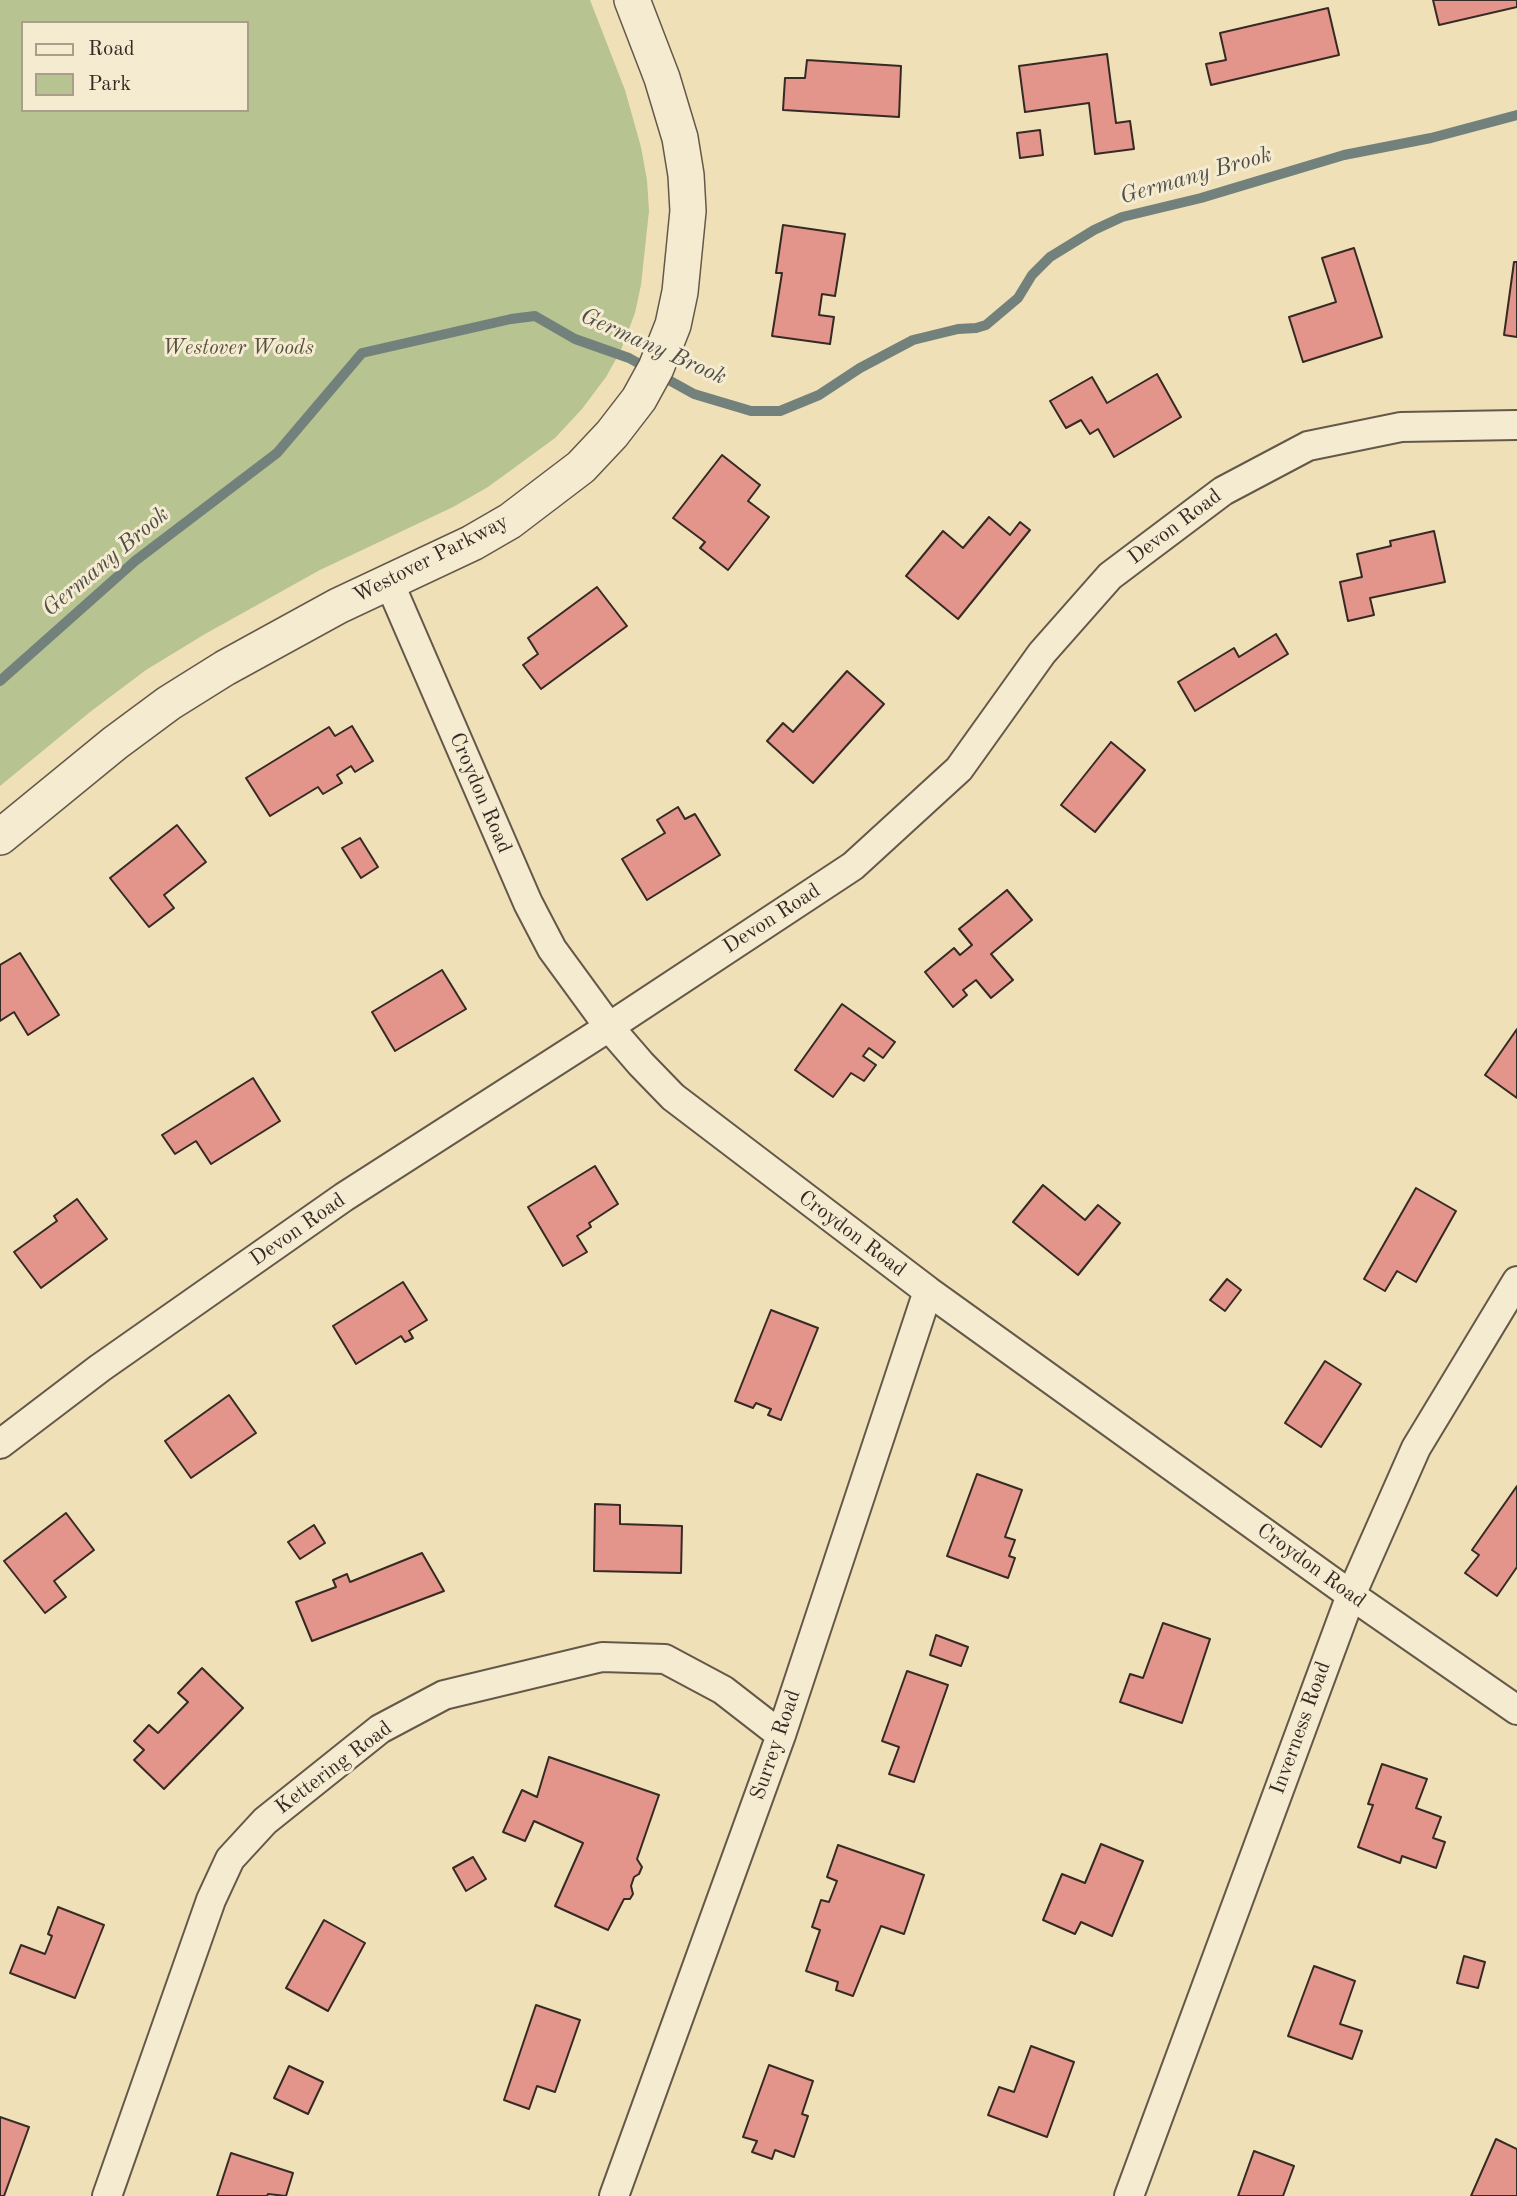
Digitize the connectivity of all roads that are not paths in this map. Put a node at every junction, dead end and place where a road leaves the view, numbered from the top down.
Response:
1 (632, 0) edge
2 (1517, 425) edge
3 (389, 582) junction
4 (0, 837) edge
5 (609, 1027) junction
6 (1517, 1280) edge
7 (928, 1291) junction
8 (0, 1444) edge
9 (1351, 1595) junction
10 (1517, 1710) edge
11 (781, 1735) junction
12 (107, 2196) edge
13 (614, 2196) edge
14 (1129, 2196) edge

1 - 3 street, Westover Parkway
2 - 5 street, Devon Road
3 - 4 street, Westover Parkway
3 - 5 street, Croydon Road
5 - 7 street, Croydon Road
5 - 8 street, Devon Road
6 - 9 street, Inverness Road
7 - 9 street, Croydon Road
7 - 11 street, Surrey Road
9 - 10 street, Croydon Road
9 - 14 street, Inverness Road
11 - 12 street, Kettering Road
11 - 13 street, Surrey Road

